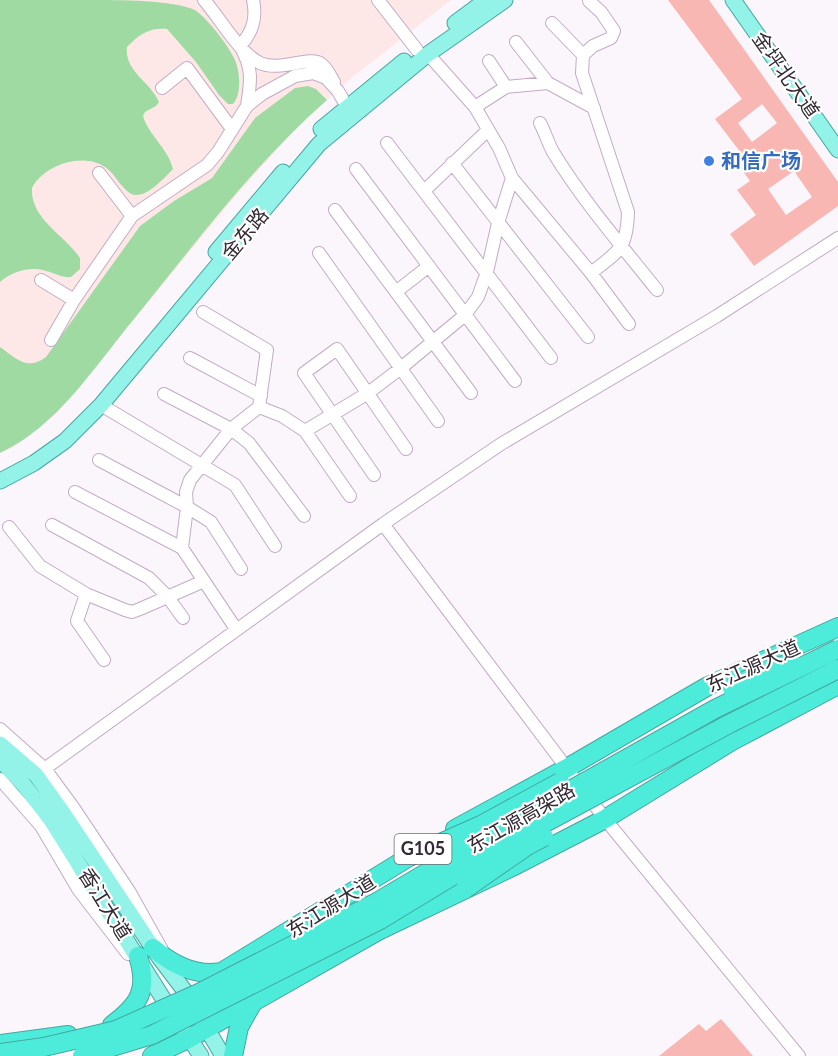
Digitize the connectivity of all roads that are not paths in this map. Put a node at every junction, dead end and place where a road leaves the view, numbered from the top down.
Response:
1 (204, 0) edge
2 (253, 0) edge
3 (378, 0) edge
4 (486, 0) edge
5 (505, 0) edge
6 (733, 0) edge
7 (589, 2) dead end
8 (552, 23) dead end
9 (516, 42) dead end
10 (240, 45) junction
11 (423, 52) junction
12 (583, 55) junction
13 (489, 61) dead end
14 (548, 83) junction
15 (506, 87) junction
16 (162, 88) dead end
17 (338, 92) junction
18 (247, 106) junction
19 (347, 107) junction
20 (475, 108) junction
21 (594, 108) junction
22 (540, 123) dead end
23 (232, 129) junction
24 (488, 130) junction
25 (387, 143) dead end
26 (838, 150) edge
27 (452, 163) junction
28 (356, 169) dead end
29 (99, 173) dead end
30 (512, 178) junction
31 (424, 191) junction
32 (335, 210) dead end
33 (132, 216) junction
34 (498, 223) junction
35 (838, 238) edge
36 (622, 247) junction
37 (319, 253) dead end
38 (429, 266) junction
39 (487, 272) junction
40 (591, 273) junction
41 (41, 280) dead end
42 (657, 290) dead end
43 (397, 291) junction
44 (75, 300) junction
45 (203, 312) dead end
46 (465, 315) junction
47 (629, 324) dead end
48 (588, 337) dead end
49 (51, 340) dead end
50 (433, 340) junction
51 (190, 358) dead end
52 (551, 358) dead end
53 (401, 368) junction
54 (515, 381) dead end
55 (368, 393) junction
56 (471, 393) dead end
57 (164, 394) dead end
58 (260, 402) junction
59 (101, 405) junction
60 (333, 415) junction
61 (438, 421) dead end
62 (231, 429) junction
63 (304, 430) junction
64 (406, 449) dead end
65 (99, 460) dead end
66 (201, 465) junction
67 (0, 470) edge
68 (374, 475) dead end
69 (0, 481) edge
70 (75, 492) dead end
71 (350, 496) dead end
72 (187, 507) junction
73 (304, 516) dead end
74 (384, 524) junction
75 (52, 525) dead end
76 (9, 527) dead end
77 (275, 546) dead end
78 (182, 548) junction
79 (242, 569) dead end
80 (204, 581) junction
81 (86, 594) junction
82 (167, 596) junction
83 (183, 618) dead end
84 (838, 627) edge
85 (236, 629) junction
86 (837, 649) edge
87 (104, 660) dead end
88 (836, 676) edge
89 (0, 729) edge
90 (0, 744) edge
91 (0, 760) edge
92 (567, 768) junction
93 (40, 772) junction
94 (0, 779) edge
95 (605, 819) junction
96 (409, 857) junction
97 (465, 889) junction
98 (150, 958) junction
99 (226, 970) junction
100 (184, 990) junction
101 (164, 1000) junction
102 (254, 1001) junction
103 (112, 1025) junction
104 (198, 1033) junction
105 (0, 1044) edge
106 (0, 1053) edge
107 (82, 1056) edge
108 (154, 1056) edge
109 (177, 1056) edge
110 (201, 1056) edge
111 (223, 1056) edge
112 (233, 1056) edge
113 (800, 1056) edge

1 - 10 street
2 - 10 street
3 - 11 street
4 - 11 main road, 金东路
5 - 11 main road, 金东路
6 - 26 main road, 金坪北大道
7 - 12 street
8 - 12 street
9 - 14 street
10 - 17 street
10 - 18 street
11 - 19 main road, 金东路
11 - 20 street
11 - 59 main road, 金东路
12 - 21 street
13 - 15 street
14 - 15 street
14 - 21 street
15 - 20 street
16 - 23 street
17 - 18 street
17 - 19 street
18 - 23 street
19 - 67 main road, 金东路
20 - 24 street
21 - 36 street
22 - 36 street
23 - 33 street
24 - 27 street
24 - 30 street
25 - 31 street
27 - 31 street
27 - 34 street
28 - 38 street
29 - 33 street
30 - 34 street
30 - 40 street
31 - 39 street
32 - 43 street
33 - 44 street
34 - 39 street
34 - 48 street
35 - 74 street
36 - 40 street
36 - 42 street
37 - 53 street
38 - 43 street
38 - 46 street
39 - 46 street
39 - 52 street
40 - 47 street
41 - 44 street
43 - 50 street
44 - 49 street
45 - 58 street
46 - 50 street
46 - 54 street
50 - 53 street
50 - 56 street
51 - 58 street
53 - 55 street
53 - 61 street
55 - 60 street
55 - 60 street
55 - 64 street
57 - 62 street
58 - 62 street
58 - 63 street
59 - 66 street
59 - 69 main road, 金东路
60 - 63 street
60 - 68 street
62 - 66 street
62 - 73 street
63 - 71 street
65 - 72 street
66 - 72 street
66 - 77 street
70 - 78 street
72 - 78 street
72 - 79 street
74 - 85 street
74 - 92 street
75 - 82 street
76 - 81 street
78 - 80 street
80 - 82 street
80 - 85 street
81 - 82 street
81 - 87 street
82 - 83 street
84 - 92 highway, 东江源大道 / G105
85 - 93 street
86 - 96 highway, bridge
86 - 106 highway, 东江源高架路, bridge
88 - 95 highway, G105
88 - 97 highway, bridge
88 - 107 highway, 东江源高架路, bridge
89 - 93 street
90 - 93 main road
91 - 98 main road, 香江大道
92 - 95 street
92 - 96 highway, 东江源大道 / G105
93 - 98 main road
94 - 98 street
95 - 97 highway, G105
95 - 113 street
96 - 99 highway, 东江源大道 / G105
97 - 102 highway, G105
98 - 99 highway
98 - 100 main road, 香江大道
98 - 101 main road, 香江大道
98 - 103 highway
99 - 100 highway, 东江源大道 / G105
100 - 101 highway, 东江源大道 / G105
100 - 104 main road, 香江大道
101 - 103 highway, 东江源大道 / G105
101 - 104 main road, 香江大道
102 - 104 highway, G105
102 - 112 highway
103 - 105 highway, 东江源大道 / G105
104 - 108 highway, G105
104 - 110 main road, 香江大道
104 - 111 main road, 香江大道
108 - 109 highway

